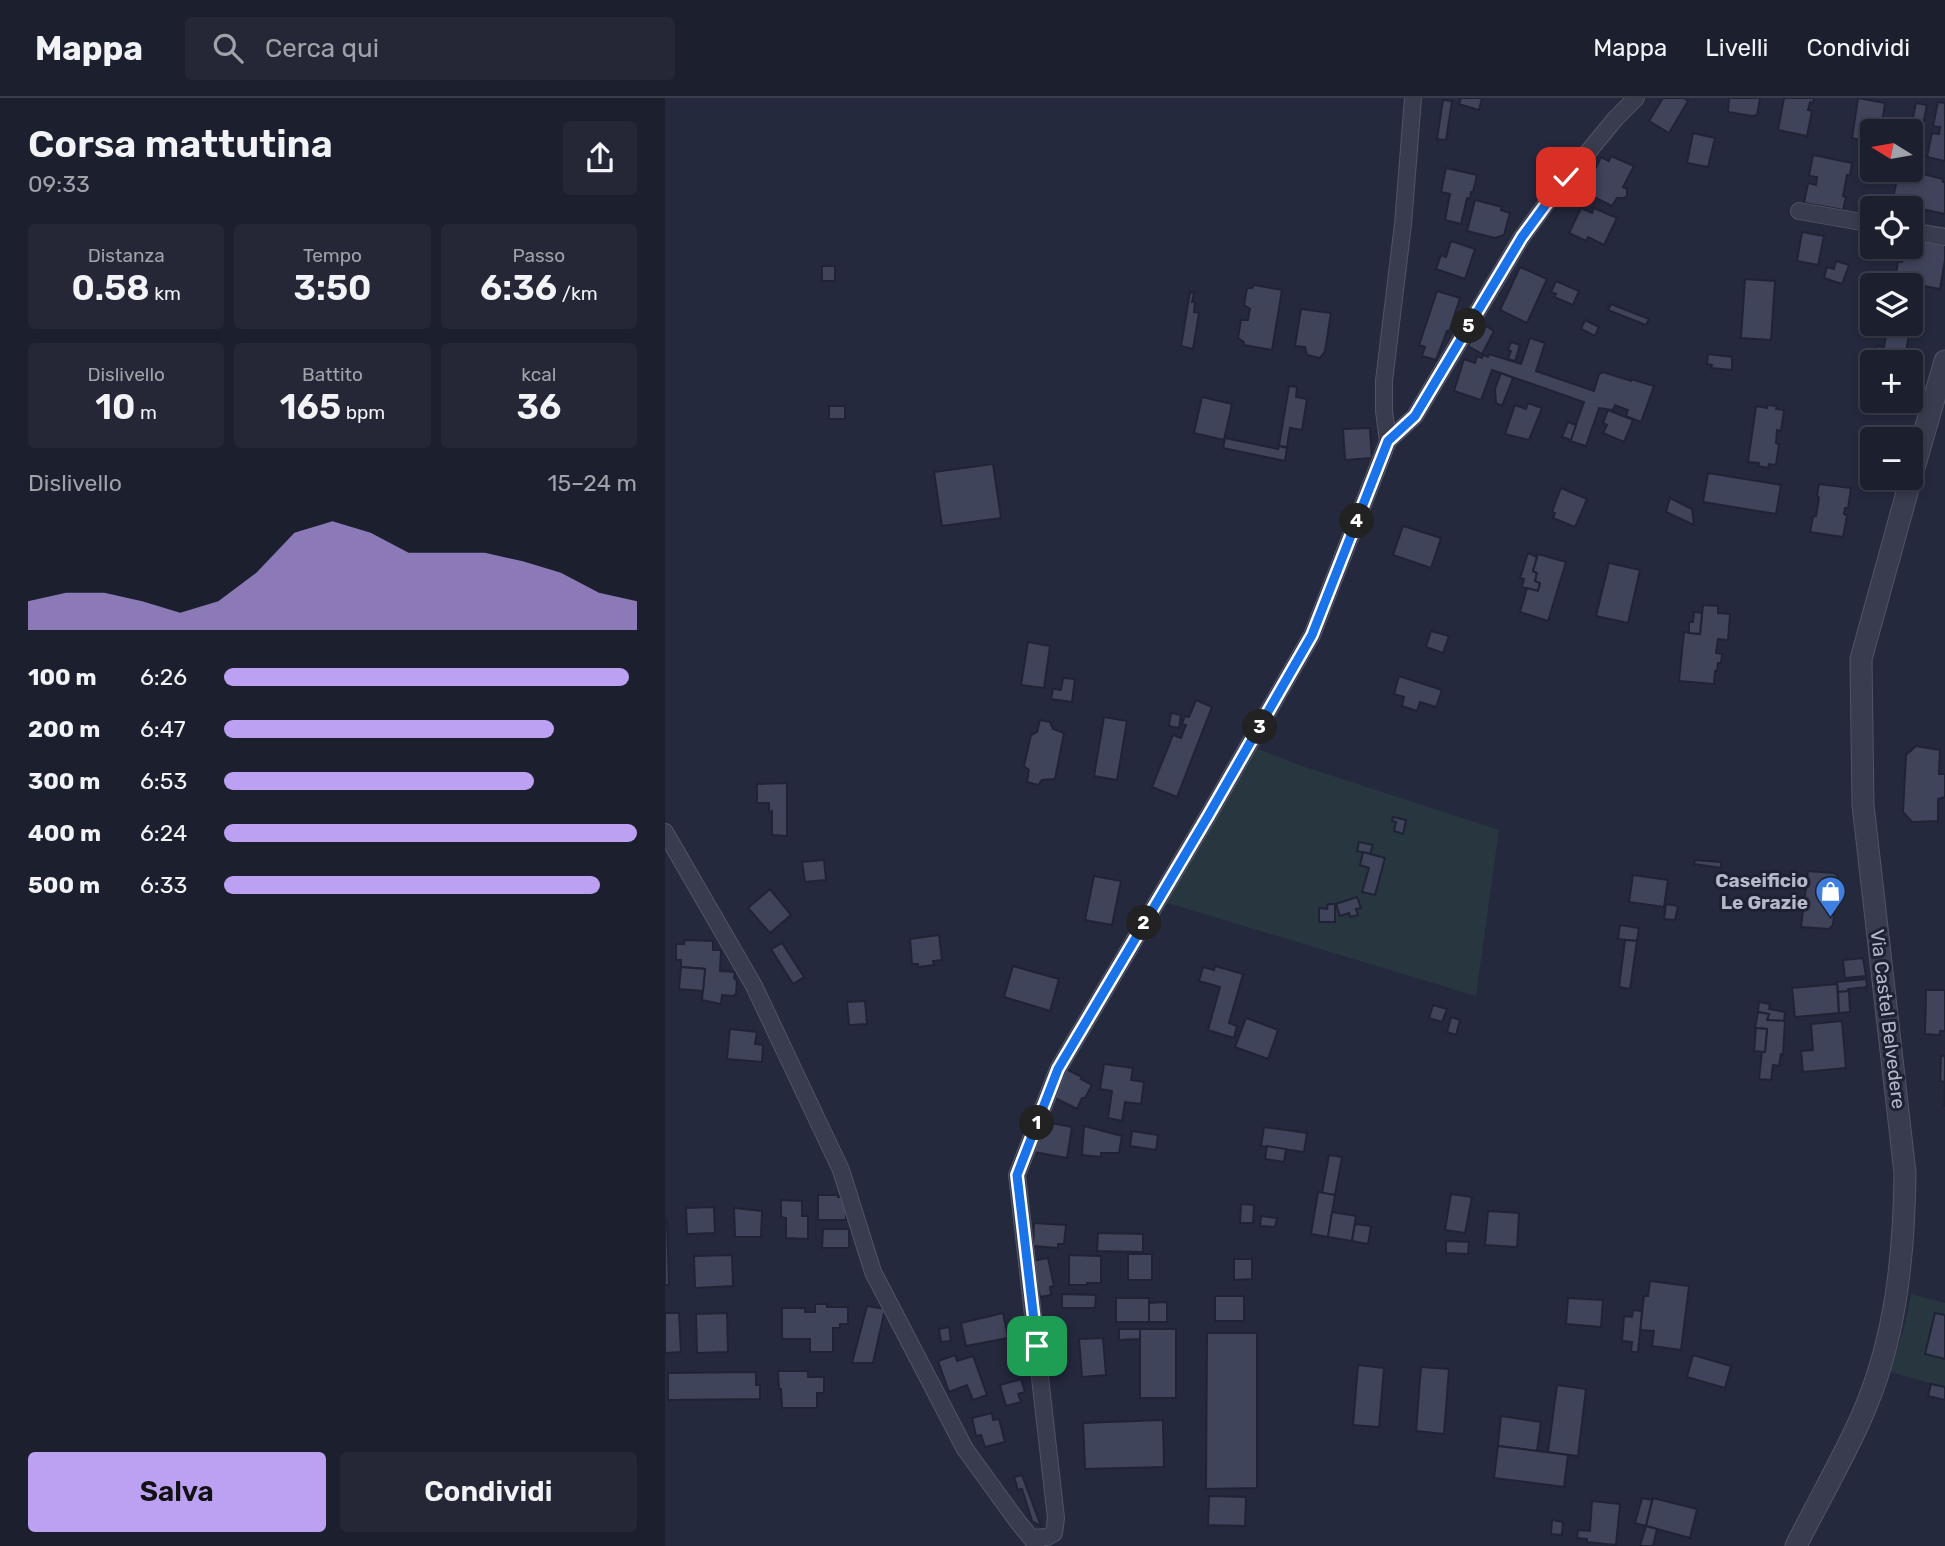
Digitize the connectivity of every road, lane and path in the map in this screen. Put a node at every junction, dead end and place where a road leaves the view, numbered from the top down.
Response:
1 (1413, 98) edge
2 (1636, 98) edge
3 (1799, 211) dead end
4 (1860, 222) edge
5 (1923, 233) edge
6 (1945, 236) edge
7 (1945, 361) edge
8 (1923, 437) edge
9 (1388, 441) junction
10 (1908, 490) edge
11 (665, 832) edge
12 (1034, 1542) edge
13 (1796, 1546) edge

1 - 9 street
2 - 9 street
3 - 4 street
5 - 6 street
7 - 8 street, Via Castel Belvedere
9 - 12 street
10 - 13 street, Via Castel Belvedere
11 - 12 street

